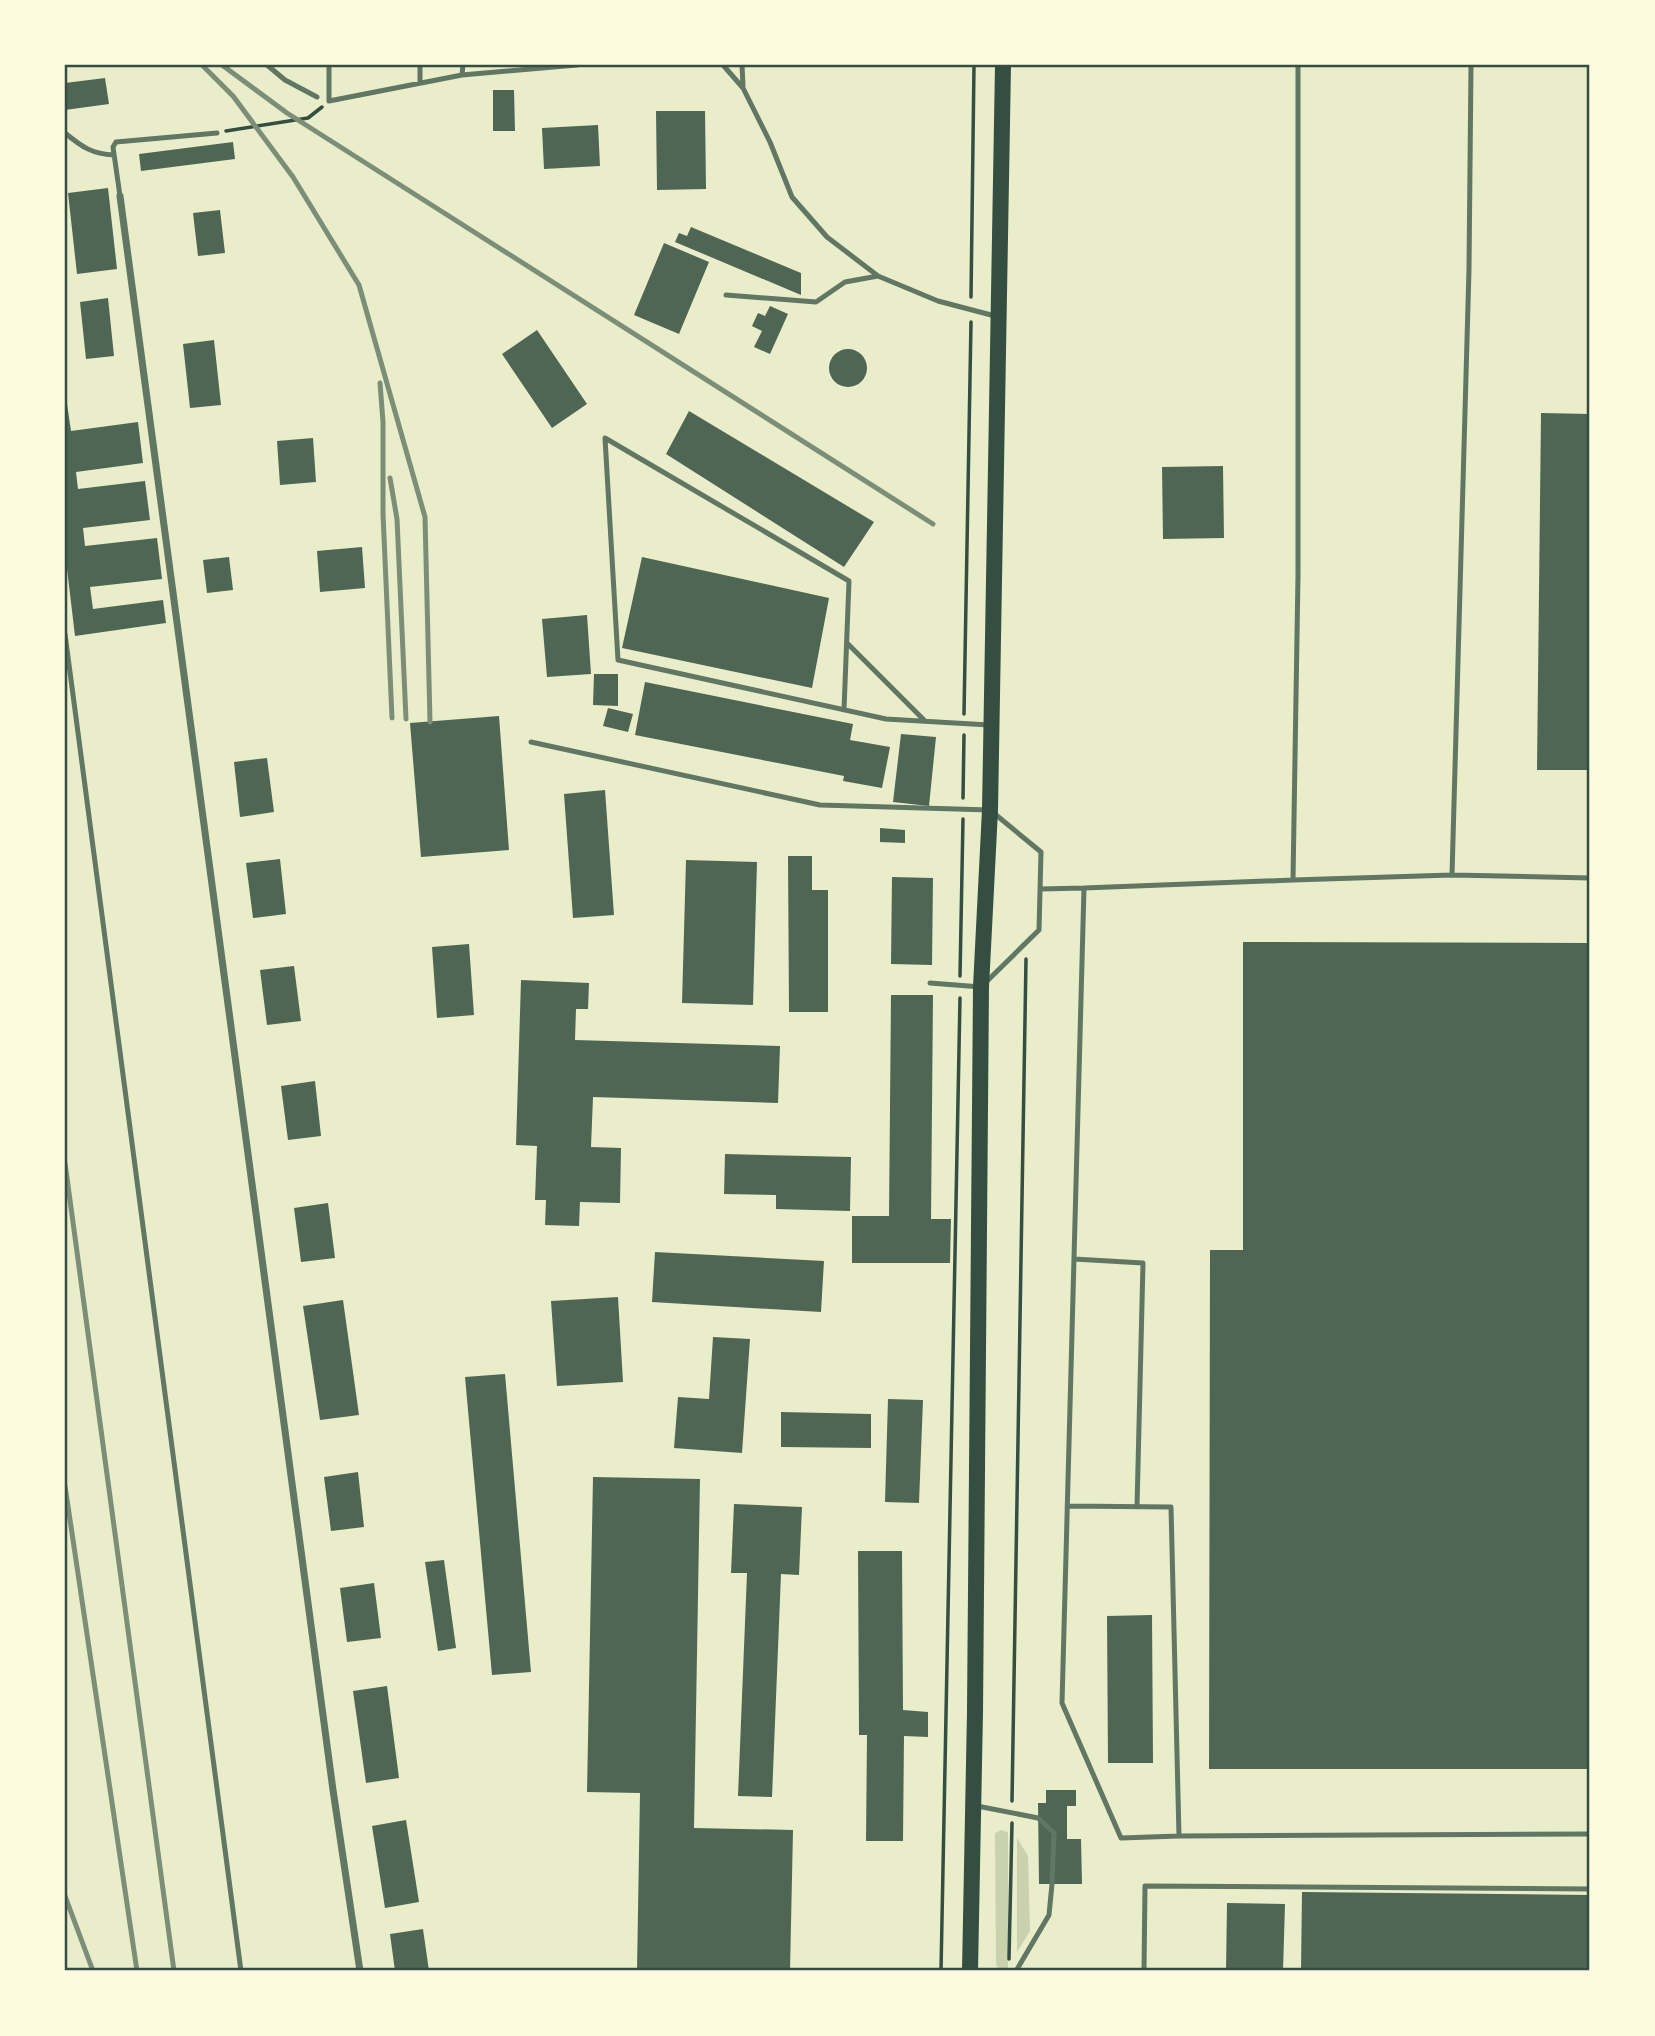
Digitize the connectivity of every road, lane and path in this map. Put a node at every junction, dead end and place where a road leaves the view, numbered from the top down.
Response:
1 (267, 65) edge
2 (329, 65) edge
3 (420, 65) edge
4 (463, 65) edge
5 (577, 65) edge
6 (723, 65) edge
7 (742, 65) edge
8 (974, 65) edge
9 (1003, 65) edge
10 (1298, 65) edge
11 (1471, 65) edge
12 (462, 75) junction
13 (420, 82) junction
14 (743, 88) junction
15 (317, 97) dead end
16 (329, 101) junction
17 (217, 132) joint
18 (65, 133) edge
19 (114, 155) junction
20 (120, 196) joint
21 (878, 276) junction
22 (726, 295) dead end
23 (971, 310) junction
24 (998, 317) junction
25 (65, 634) edge
26 (847, 643) junction
27 (844, 710) junction
28 (925, 721) junction
29 (964, 723) junction
30 (992, 725) junction
31 (531, 742) dead end
32 (963, 809) junction
33 (990, 810) junction
34 (1452, 875) junction
35 (1590, 878) edge
36 (1293, 880) junction
37 (1084, 888) junction
38 (1040, 889) junction
39 (1026, 943) junction
40 (930, 983) dead end
41 (960, 985) junction
42 (981, 987) junction
43 (1074, 1259) junction
44 (1067, 1506) junction
45 (1137, 1507) junction
46 (973, 1806) junction
47 (1012, 1814) junction
48 (1590, 1834) edge
49 (1179, 1836) junction
50 (1590, 1889) edge
51 (241, 1971) edge
52 (360, 1971) edge
53 (941, 1971) edge
54 (970, 1971) edge
55 (1009, 1971) edge
56 (1016, 1971) edge
57 (1144, 1971) edge

1 - 15 lane
2 - 16 lane
3 - 13 lane
4 - 12 lane
5 - 12 lane
6 - 14 lane
7 - 14 lane
8 - 23 path
9 - 24 main road
10 - 36 lane
11 - 34 lane
12 - 13 lane
13 - 16 lane
14 - 21 lane
16 - 17 path
17 - 19 lane
18 - 19 lane
19 - 20 lane
20 - 52 street
21 - 22 lane
21 - 23 lane
23 - 24 lane
23 - 29 path
24 - 30 main road
25 - 51 lane
26 - 27 lane
26 - 27 lane
26 - 28 lane
27 - 28 lane
28 - 29 lane
29 - 30 lane
29 - 32 path
30 - 33 main road
31 - 32 lane
32 - 33 lane
32 - 41 path
33 - 38 lane
33 - 42 main road
34 - 35 lane
34 - 36 lane
36 - 37 lane
37 - 38 lane
37 - 43 lane
38 - 39 lane
39 - 42 lane
39 - 47 path
40 - 41 lane
41 - 42 lane
41 - 53 path
42 - 46 main road
43 - 44 lane
43 - 45 lane
44 - 45 lane
44 - 49 lane
45 - 49 lane
46 - 47 lane
46 - 54 main road
47 - 55 path
47 - 56 lane
48 - 49 lane
50 - 57 lane

